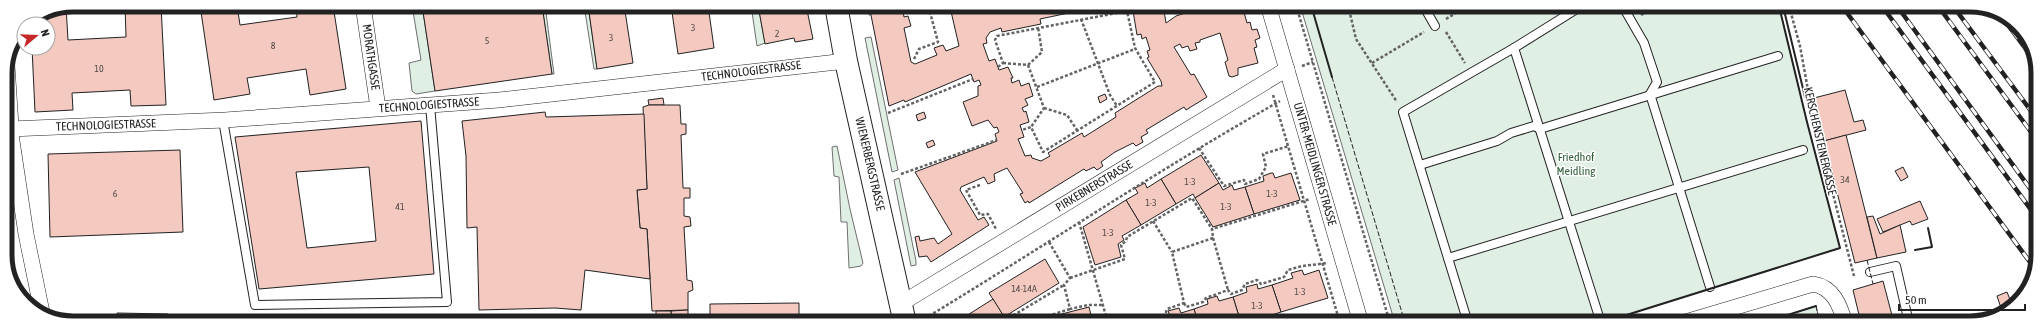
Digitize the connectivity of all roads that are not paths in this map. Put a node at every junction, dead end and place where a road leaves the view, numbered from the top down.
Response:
1 (364, 12) edge
2 (837, 12) edge
3 (1270, 12) edge
4 (1428, 12) edge
5 (1574, 12) edge
6 (1626, 12) edge
7 (1437, 24) road end
8 (1514, 48) junction
9 (1778, 56) dead end
10 (846, 61) junction
11 (1287, 69) junction
12 (1650, 94) junction
13 (430, 105) junction
14 (378, 108) junction
15 (222, 120) junction
16 (1540, 129) junction
17 (12, 135) edge
18 (12, 142) edge
19 (1803, 150) dead end
20 (1420, 165) junction
21 (1679, 188) junction
22 (1569, 222) junction
23 (1448, 258) junction
24 (1870, 272) dead end
25 (1710, 287) dead end
26 (41, 307) edge
27 (904, 313) edge
28 (1359, 316) edge
29 (1466, 316) edge
30 (1599, 316) edge
31 (1705, 316) edge
32 (1843, 316) edge
33 (1908, 316) edge

1 - 14 street, MORATHGASSE
2 - 10 main road, WIENERBERGSTRASSE
3 - 11 street, UNTER-MEIDLINGER STRASSE
4 - 7 lane
5 - 8 lane
6 - 12 lane
8 - 16 lane
8 - 20 lane
9 - 12 lane
10 - 13 street, TECHNOLOGIESTRASSE
10 - 27 main road, WIENERBERGSTRASSE
11 - 27 street, PIRKEBNERSTRASSE
11 - 28 street, UNTER-MEIDLINGER STRASSE
12 - 16 lane
12 - 21 lane
13 - 14 street, TECHNOLOGIESTRASSE
13 - 15 lane
14 - 15 street, TECHNOLOGIESTRASSE
15 - 17 street, TECHNOLOGIESTRASSE
16 - 20 lane
16 - 22 lane
18 - 26 street
19 - 21 lane
20 - 23 lane
21 - 22 lane
21 - 25 lane
22 - 23 lane
22 - 30 lane
23 - 29 lane
24 - 33 lane
31 - 32 street

